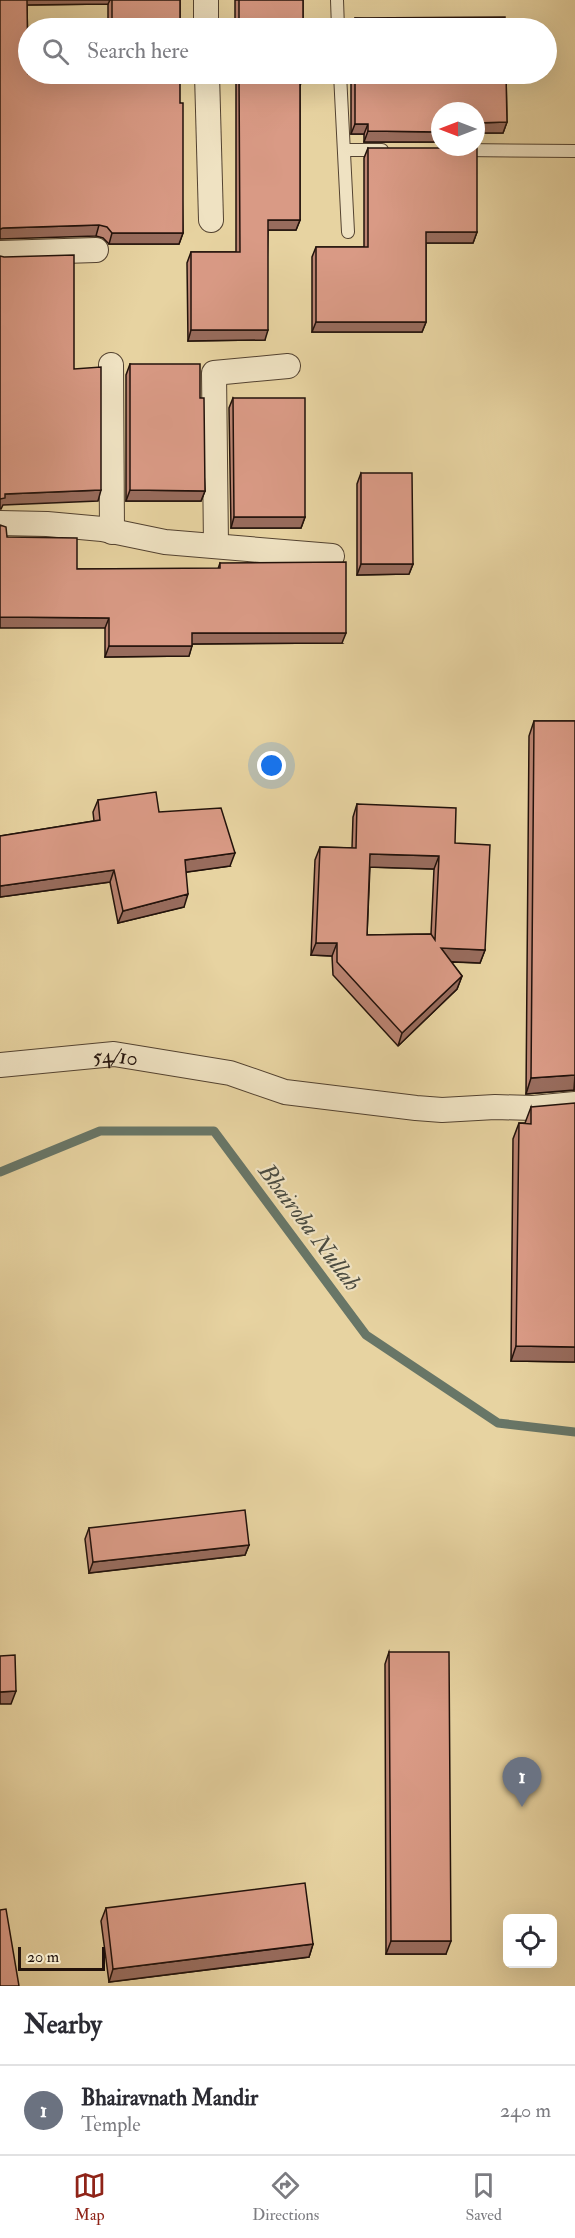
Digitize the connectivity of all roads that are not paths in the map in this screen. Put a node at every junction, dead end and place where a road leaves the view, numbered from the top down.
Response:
1 (206, 0) edge
2 (337, 0) edge
3 (206, 18) edge
4 (338, 18) edge
5 (207, 84) edge
6 (341, 84) edge
7 (344, 150) junction
8 (390, 150) edge
9 (485, 150) edge
10 (575, 151) edge
11 (211, 220) dead end
12 (348, 232) dead end
13 (96, 250) dead end
14 (0, 253) edge
15 (111, 365) dead end
16 (288, 366) dead end
17 (0, 523) edge
18 (112, 532) junction
19 (216, 546) junction
20 (332, 556) dead end
21 (0, 1065) edge
22 (575, 1104) edge

1 - 3 street
2 - 4 lane
5 - 11 street
6 - 7 lane
7 - 8 lane
7 - 12 lane
9 - 10 lane
13 - 14 street
15 - 18 street
16 - 19 street
17 - 18 street
18 - 19 street
19 - 20 street
21 - 22 street, 54/10

